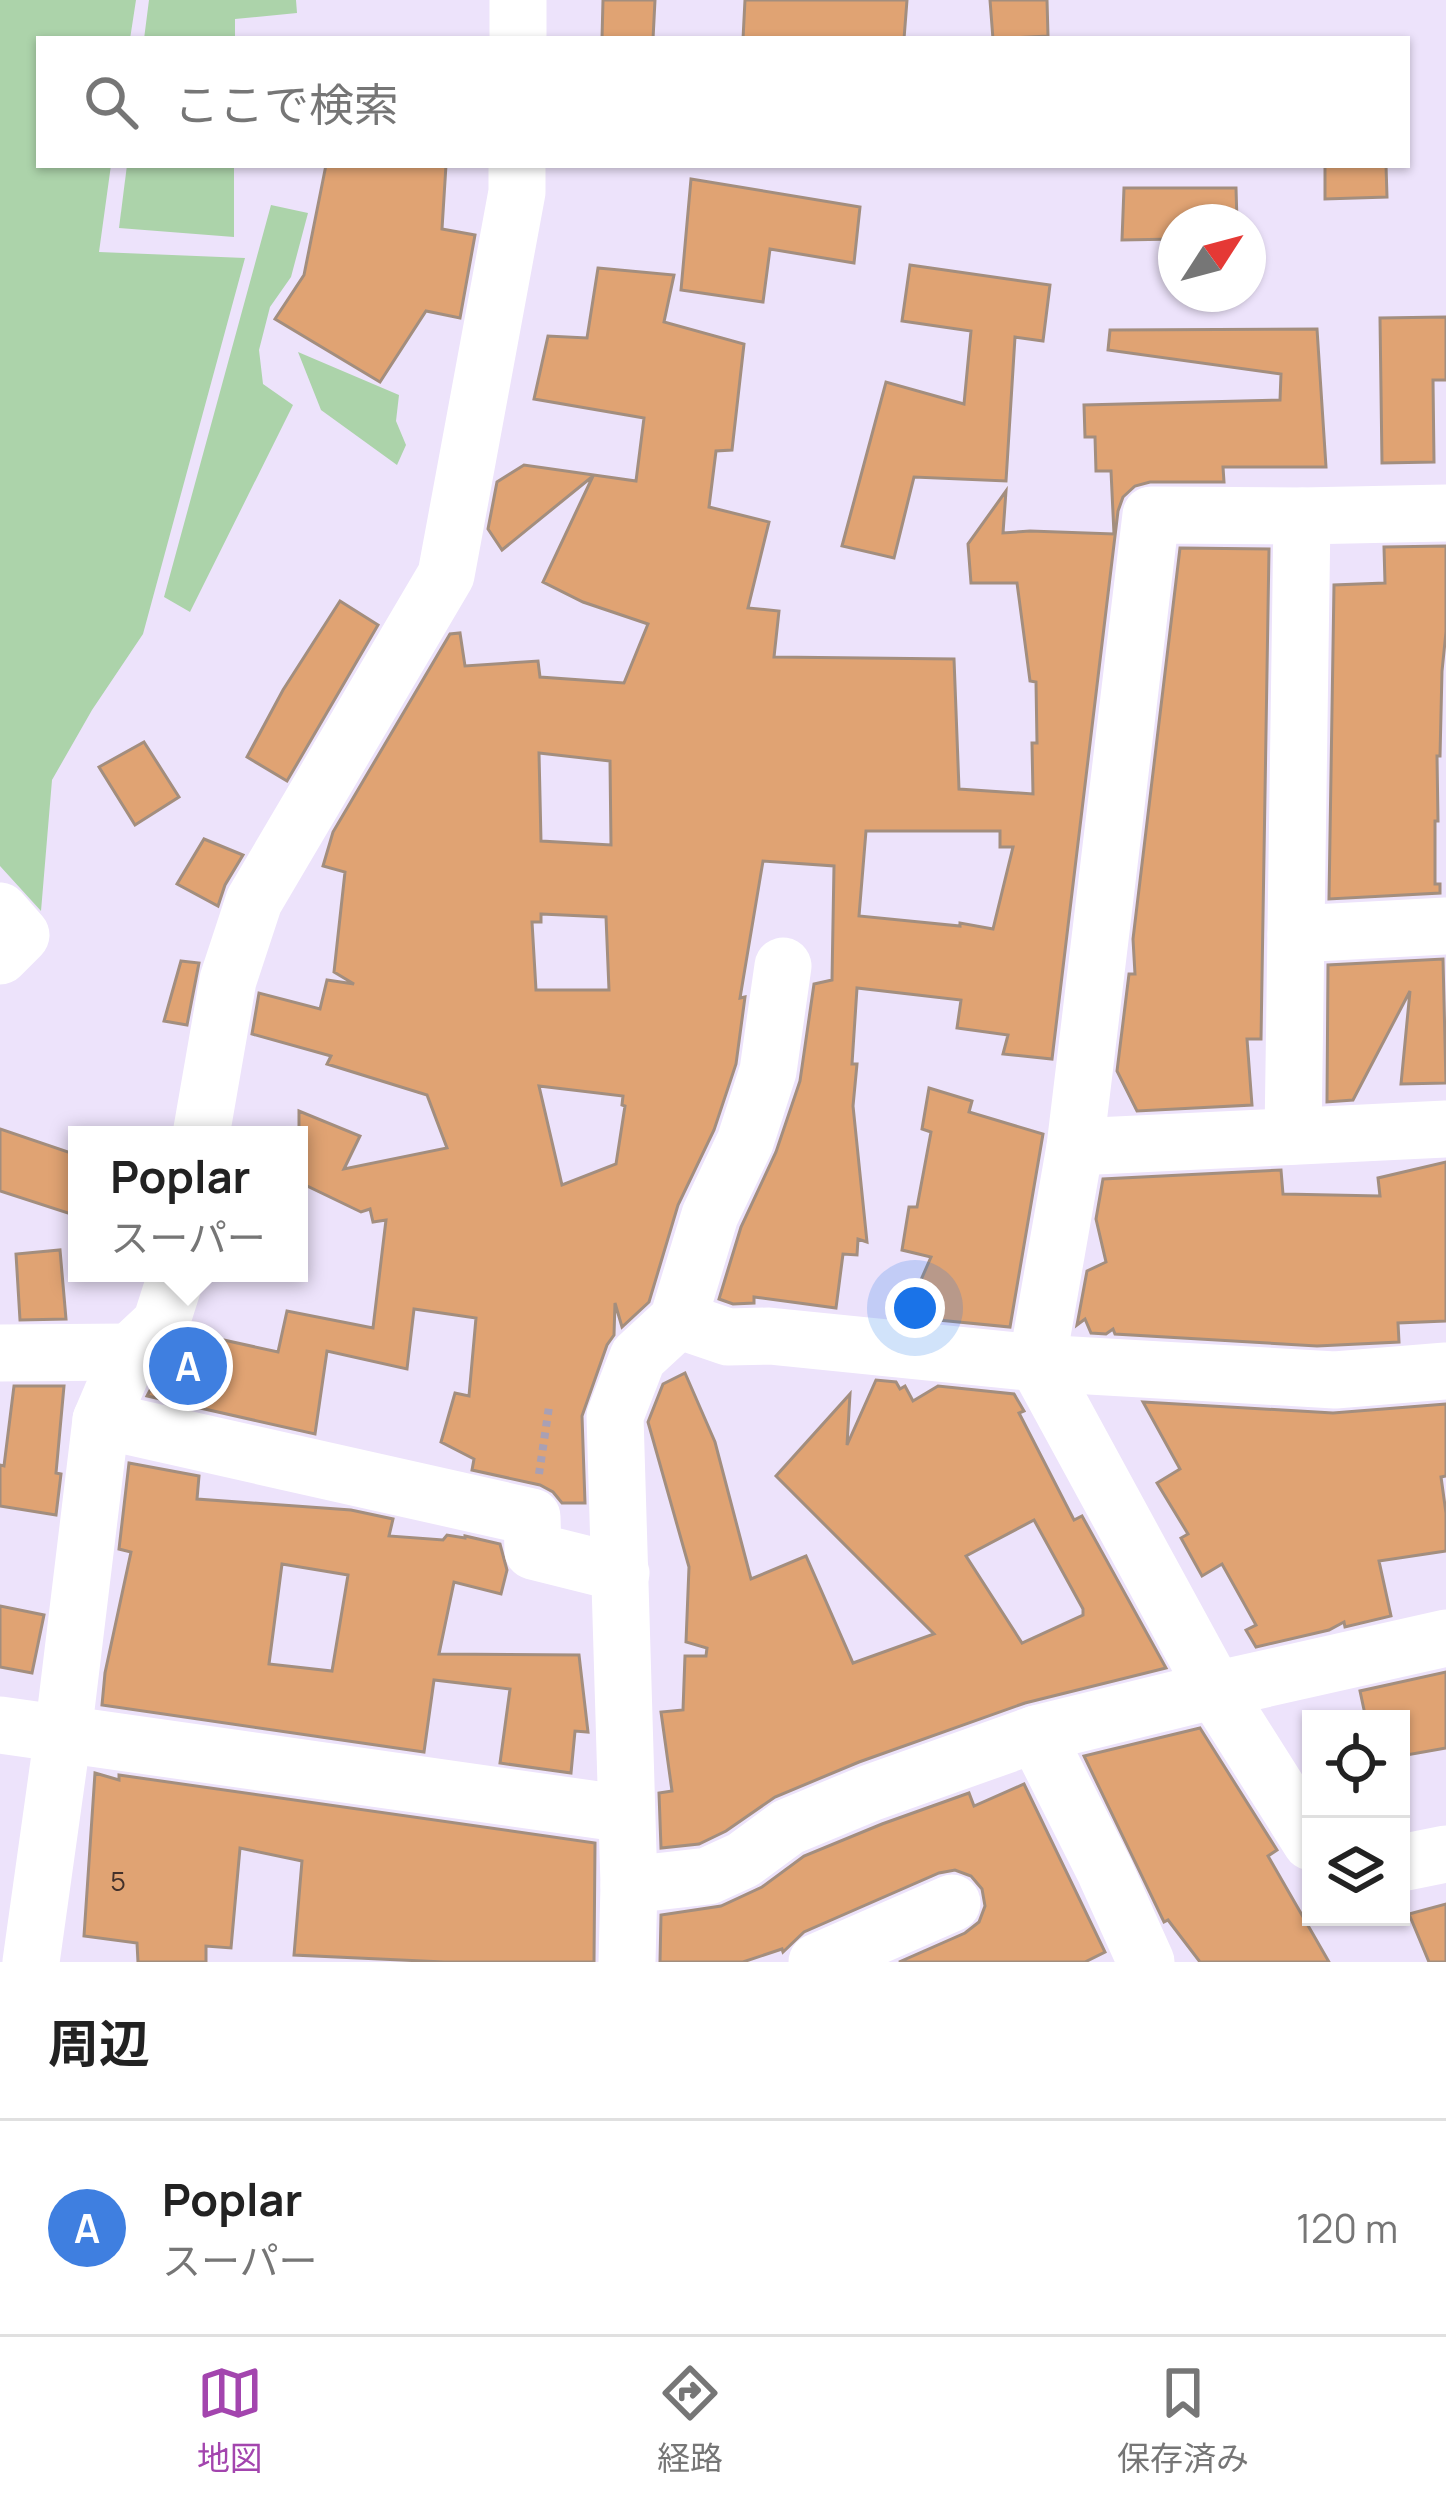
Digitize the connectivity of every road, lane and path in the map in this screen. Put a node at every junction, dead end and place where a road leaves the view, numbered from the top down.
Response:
1 (518, 0) edge
2 (518, 36) edge
3 (517, 168) edge
4 (1446, 513) edge
5 (1303, 516) junction
6 (0, 911) edge
7 (1446, 926) edge
8 (1296, 934) junction
9 (0, 956) edge
10 (783, 966) dead end
11 (203, 1126) edge
12 (1446, 1129) edge
13 (1293, 1136) junction
14 (1075, 1147) junction
15 (174, 1282) edge
16 (678, 1320) junction
17 (130, 1352) junction
18 (0, 1353) edge
19 (1036, 1364) junction
20 (1446, 1371) edge
21 (549, 1407) dead end
22 (101, 1420) junction
23 (532, 1516) junction
24 (621, 1573) junction
25 (1446, 1638) edge
26 (1215, 1690) junction
27 (0, 1725) edge
28 (63, 1734) junction
29 (1036, 1734) junction
30 (626, 1814) junction
31 (1302, 1829) edge
32 (1446, 1854) edge
33 (1410, 1861) edge
34 (628, 1886) junction
35 (952, 1903) dead end
36 (31, 1962) edge
37 (627, 1962) edge
38 (817, 1962) edge
39 (1146, 1962) edge

1 - 2 street
3 - 11 street
4 - 5 street
5 - 8 street
5 - 14 street
6 - 9 street
7 - 8 street
8 - 13 street
10 - 16 street
12 - 13 street
13 - 14 street
14 - 19 street
15 - 17 street
16 - 19 street
16 - 24 street
17 - 18 street
17 - 22 street
19 - 20 street
19 - 26 street
21 - 23 path
22 - 23 street
22 - 28 street
23 - 24 street
24 - 30 street
25 - 26 street
26 - 29 street
26 - 31 street
27 - 28 street
28 - 30 street
28 - 36 street
29 - 34 street
29 - 39 street
30 - 34 street
32 - 33 street
34 - 37 street
35 - 38 street

